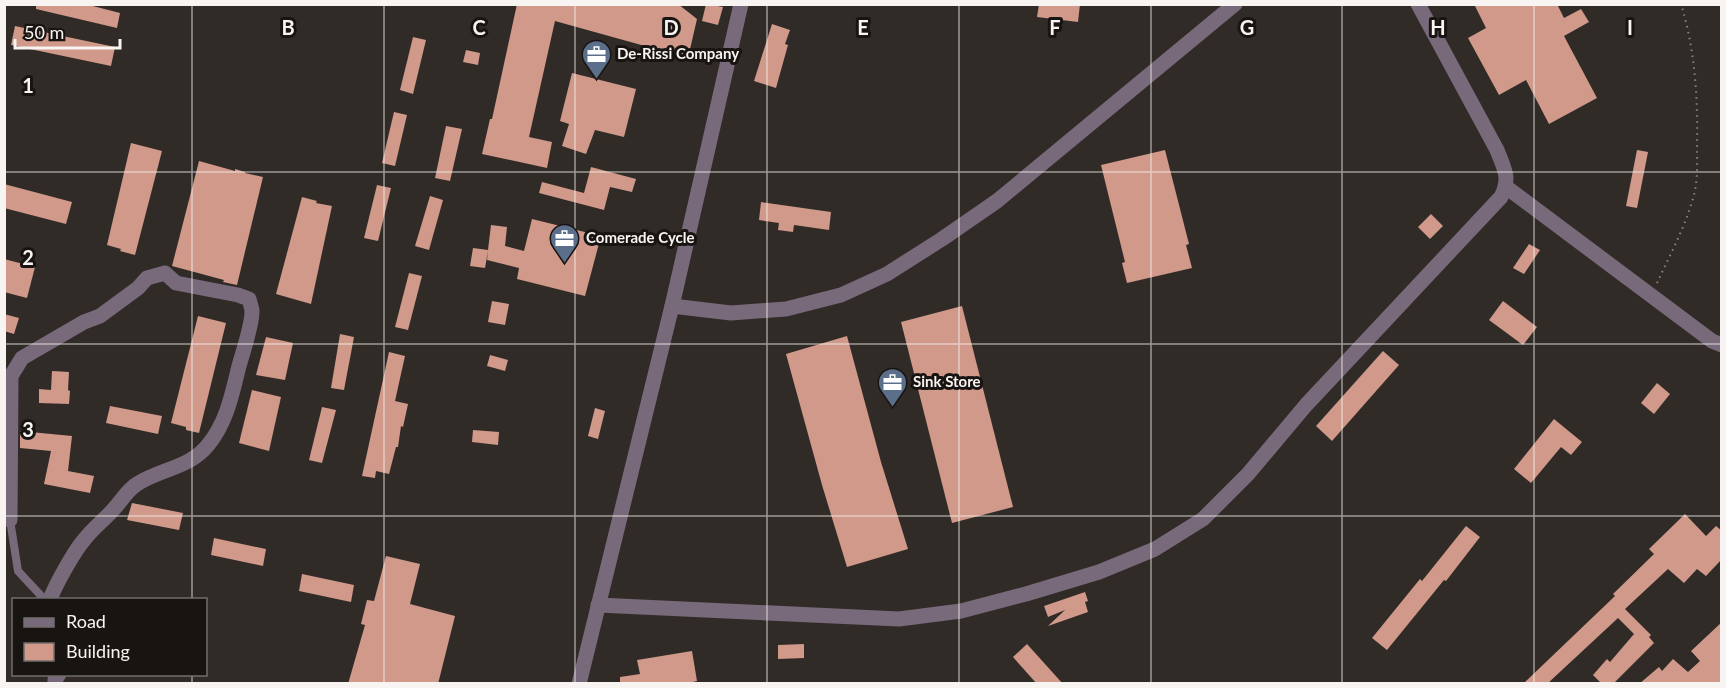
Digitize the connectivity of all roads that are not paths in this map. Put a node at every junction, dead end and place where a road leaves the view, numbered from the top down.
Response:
1 (741, 4) edge
2 (1235, 4) edge
3 (1418, 4) edge
4 (1506, 187) junction
5 (672, 306) junction
6 (1722, 345) edge
7 (7, 523) edge
8 (43, 598) edge
9 (51, 598) edge
10 (598, 605) junction
11 (579, 684) edge

1 - 5 street
2 - 5 street
3 - 4 street
4 - 6 street
4 - 10 street
5 - 10 street
7 - 8 lane
7 - 9 street
10 - 11 street

